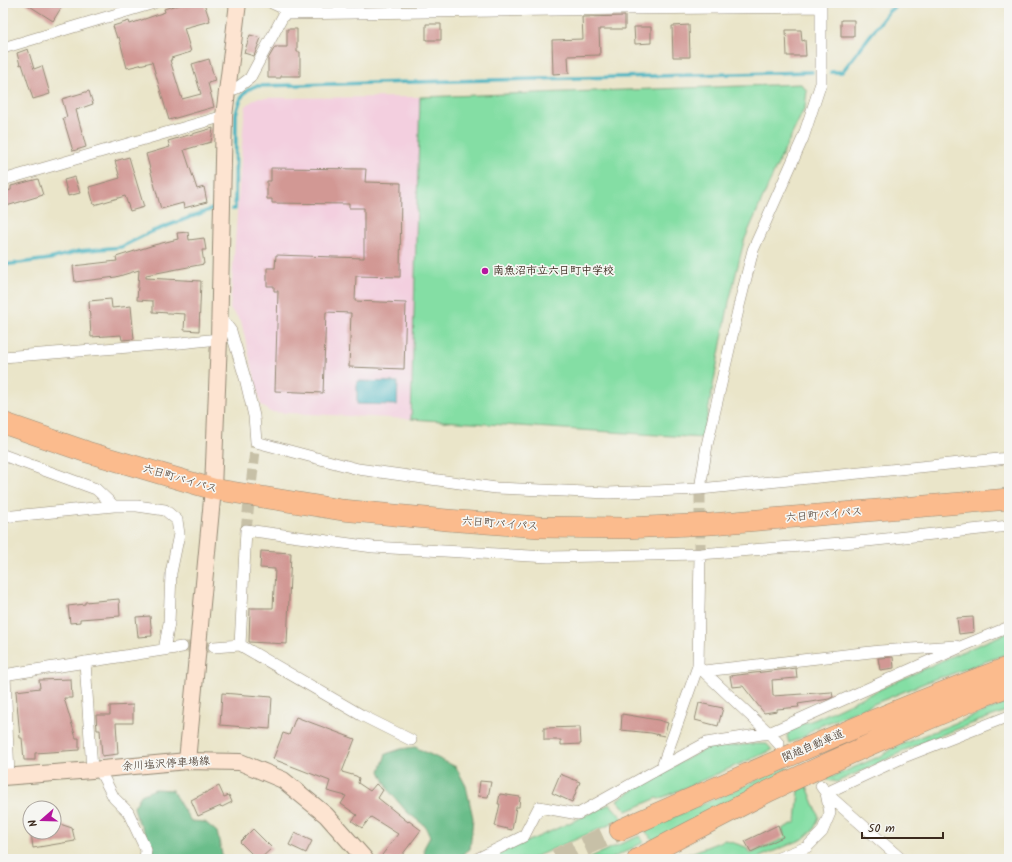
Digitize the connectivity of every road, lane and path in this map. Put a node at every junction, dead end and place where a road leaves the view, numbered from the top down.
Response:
1 (154, 3) edge
2 (238, 3) edge
3 (272, 3) edge
4 (821, 5) edge
5 (628, 6) edge
6 (287, 9) edge
7 (3, 48) edge
8 (226, 92) junction
9 (224, 116) junction
10 (3, 180) edge
11 (220, 316) junction
12 (219, 339) junction
13 (3, 357) edge
14 (3, 422) edge
15 (3, 455) edge
16 (1009, 458) edge
17 (213, 489) junction
18 (700, 489) junction
19 (1009, 499) edge
20 (114, 506) junction
21 (3, 517) edge
22 (1009, 526) edge
23 (700, 554) junction
24 (1009, 627) edge
25 (240, 645) junction
26 (965, 645) junction
27 (214, 647) tunnel mouth
28 (182, 648) tunnel mouth
29 (164, 650) junction
30 (85, 662) junction
31 (1009, 667) edge
32 (701, 669) junction
33 (4, 675) edge
34 (1009, 686) edge
35 (1009, 716) edge
36 (770, 733) junction
37 (411, 740) dead end
38 (779, 744) dead end
39 (187, 761) junction
40 (662, 767) junction
41 (95, 770) junction
42 (6, 777) edge
43 (824, 789) junction
44 (620, 830) tunnel mouth
45 (145, 859) edge
46 (364, 859) edge
47 (477, 859) edge
48 (638, 859) edge
49 (776, 859) edge
50 (901, 859) edge

1 - 7 street
2 - 8 street
3 - 6 street
4 - 5 street
4 - 18 street
5 - 6 street
6 - 8 street
8 - 9 street
9 - 10 street
9 - 11 street
11 - 12 street
11 - 18 street
12 - 13 street
12 - 17 street
14 - 17 highway, 六日町バイパス
15 - 20 street
16 - 18 street
17 - 19 highway, 六日町バイパス
17 - 39 street
20 - 21 street
20 - 29 street
22 - 23 street
23 - 25 street
23 - 32 street
24 - 26 street
25 - 27 street
25 - 37 street
26 - 32 street
26 - 36 street
28 - 29 street
29 - 30 street
30 - 33 street
30 - 41 street
31 - 44 highway, 関越自動車道
32 - 36 street
32 - 40 street
33 - 42 street
34 - 48 highway, 関越自動車道
35 - 43 street
36 - 38 street
36 - 40 street
39 - 41 street, 余川塩沢停車場線
39 - 46 street, 余川塩沢停車場線
40 - 47 street
41 - 42 street, 余川塩沢停車場線
41 - 45 street
43 - 49 street
43 - 50 street

